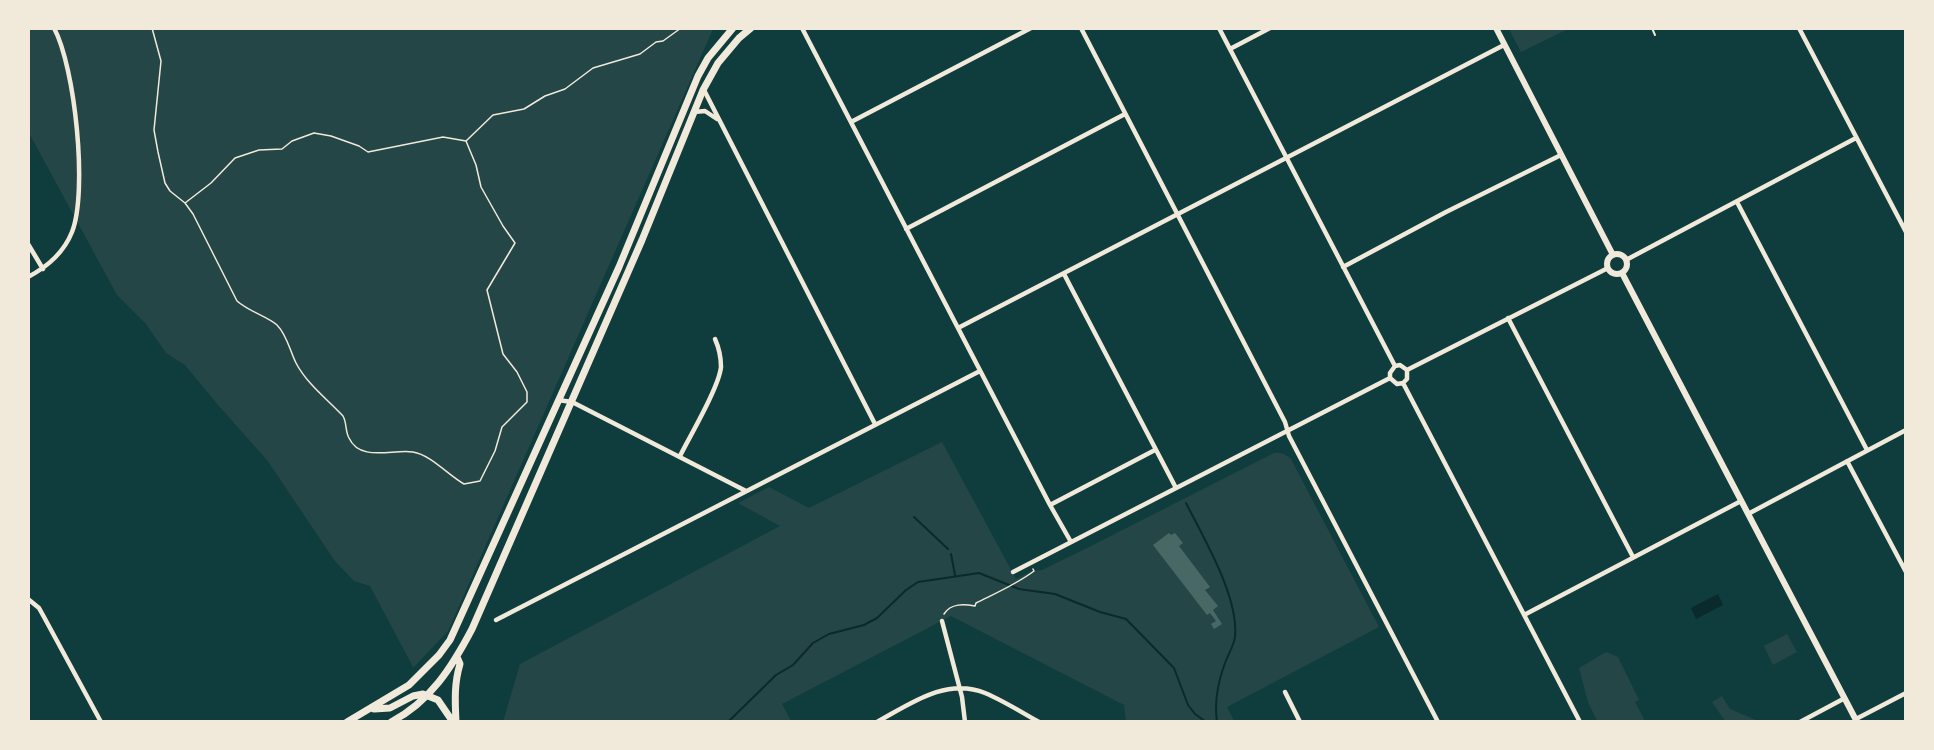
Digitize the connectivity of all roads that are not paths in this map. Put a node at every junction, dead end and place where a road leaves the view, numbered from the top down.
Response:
1 (54, 28) edge
2 (733, 28) edge
3 (751, 28) edge
4 (802, 28) edge
5 (1031, 28) edge
6 (1081, 28) edge
7 (1219, 28) edge
8 (1270, 28) edge
9 (1496, 28) edge
10 (1652, 28) edge
11 (1799, 28) edge
12 (1655, 35) dead end
13 (1504, 45) junction
14 (1230, 49) junction
15 (704, 90) junction
16 (694, 112) junction
17 (1125, 114) junction
18 (717, 119) junction
19 (851, 122) junction
20 (1856, 138) junction
21 (1561, 155) junction
22 (1286, 158) junction
23 (1737, 202) junction
24 (1178, 215) junction
25 (906, 229) junction
26 (1905, 232) edge
27 (28, 244) edge
28 (1613, 255) junction
29 (1626, 260) junction
30 (1343, 267) junction
31 (1608, 268) junction
32 (42, 269) junction
33 (1622, 273) junction
34 (1064, 274) junction
35 (28, 278) edge
36 (1508, 318) junction
37 (958, 328) junction
38 (715, 339) dead end
39 (1395, 366) junction
40 (1407, 370) junction
41 (980, 371) junction
42 (1390, 378) junction
43 (1403, 383) junction
44 (558, 400) junction
45 (572, 402) junction
46 (875, 424) junction
47 (1905, 430) edge
48 (1288, 431) junction
49 (1155, 450) junction
50 (1867, 450) junction
51 (680, 456) junction
52 (1847, 461) junction
53 (1176, 488) junction
54 (746, 491) junction
55 (1741, 501) junction
56 (1050, 505) junction
57 (1748, 513) junction
58 (1071, 542) junction
59 (1633, 557) junction
60 (1903, 562) edge
61 (1013, 572) dead end
62 (1905, 572) edge
63 (28, 599) edge
64 (1524, 615) junction
65 (495, 620) dead end
66 (942, 621) road end
67 (457, 657) junction
68 (960, 688) junction
69 (1285, 692) dead end
70 (1905, 693) edge
71 (429, 695) junction
72 (1845, 698) junction
73 (371, 709) junction
74 (355, 719) edge
75 (1856, 720) edge
76 (101, 722) edge
77 (347, 722) edge
78 (391, 722) edge
79 (455, 722) edge
80 (877, 722) edge
81 (965, 722) edge
82 (1039, 722) edge
83 (1300, 722) edge
84 (1438, 722) edge
85 (1580, 722) edge
86 (1800, 722) edge

1 - 32 street
2 - 44 main road
3 - 15 main road
4 - 19 street
5 - 19 street
6 - 17 street
7 - 14 street
8 - 14 street
9 - 13 street
10 - 12 lane
11 - 20 street
13 - 21 street
13 - 22 street
14 - 22 street
15 - 16 main road
15 - 18 street
16 - 18 street
16 - 45 main road
17 - 24 street
17 - 25 street
18 - 46 street
19 - 25 street
20 - 23 street
20 - 26 street
21 - 28 street
21 - 30 street
22 - 24 street
22 - 30 street
23 - 29 street
23 - 50 street
24 - 34 street
24 - 48 street
25 - 37 street
27 - 32 street
28 - 29 street
28 - 31 street
29 - 33 street
30 - 39 street
31 - 33 street
31 - 36 street
32 - 35 street
33 - 55 street
34 - 37 street
34 - 49 street
36 - 40 street
36 - 59 street
37 - 41 street
38 - 51 street
39 - 40 street
39 - 42 street
40 - 43 street
41 - 46 street
41 - 56 street
42 - 43 street
42 - 48 street
43 - 64 street
44 - 45 street
44 - 73 main road
45 - 51 street
45 - 67 main road
46 - 54 street
47 - 50 street
48 - 53 street
48 - 84 street
49 - 53 street
49 - 56 street
50 - 52 street
51 - 54 street
52 - 57 street
52 - 60 street
53 - 58 street
54 - 65 street
55 - 57 street
55 - 59 street
56 - 58 street
57 - 72 street
58 - 61 street
59 - 64 street
60 - 62 street
63 - 76 street
64 - 85 street
66 - 68 street
67 - 71 main road
67 - 79 main road
68 - 80 street
68 - 81 street
68 - 82 street
69 - 83 street
70 - 75 street
71 - 73 main road
71 - 78 main road
71 - 79 main road
72 - 75 street
72 - 86 street
73 - 74 main road
74 - 77 main road

